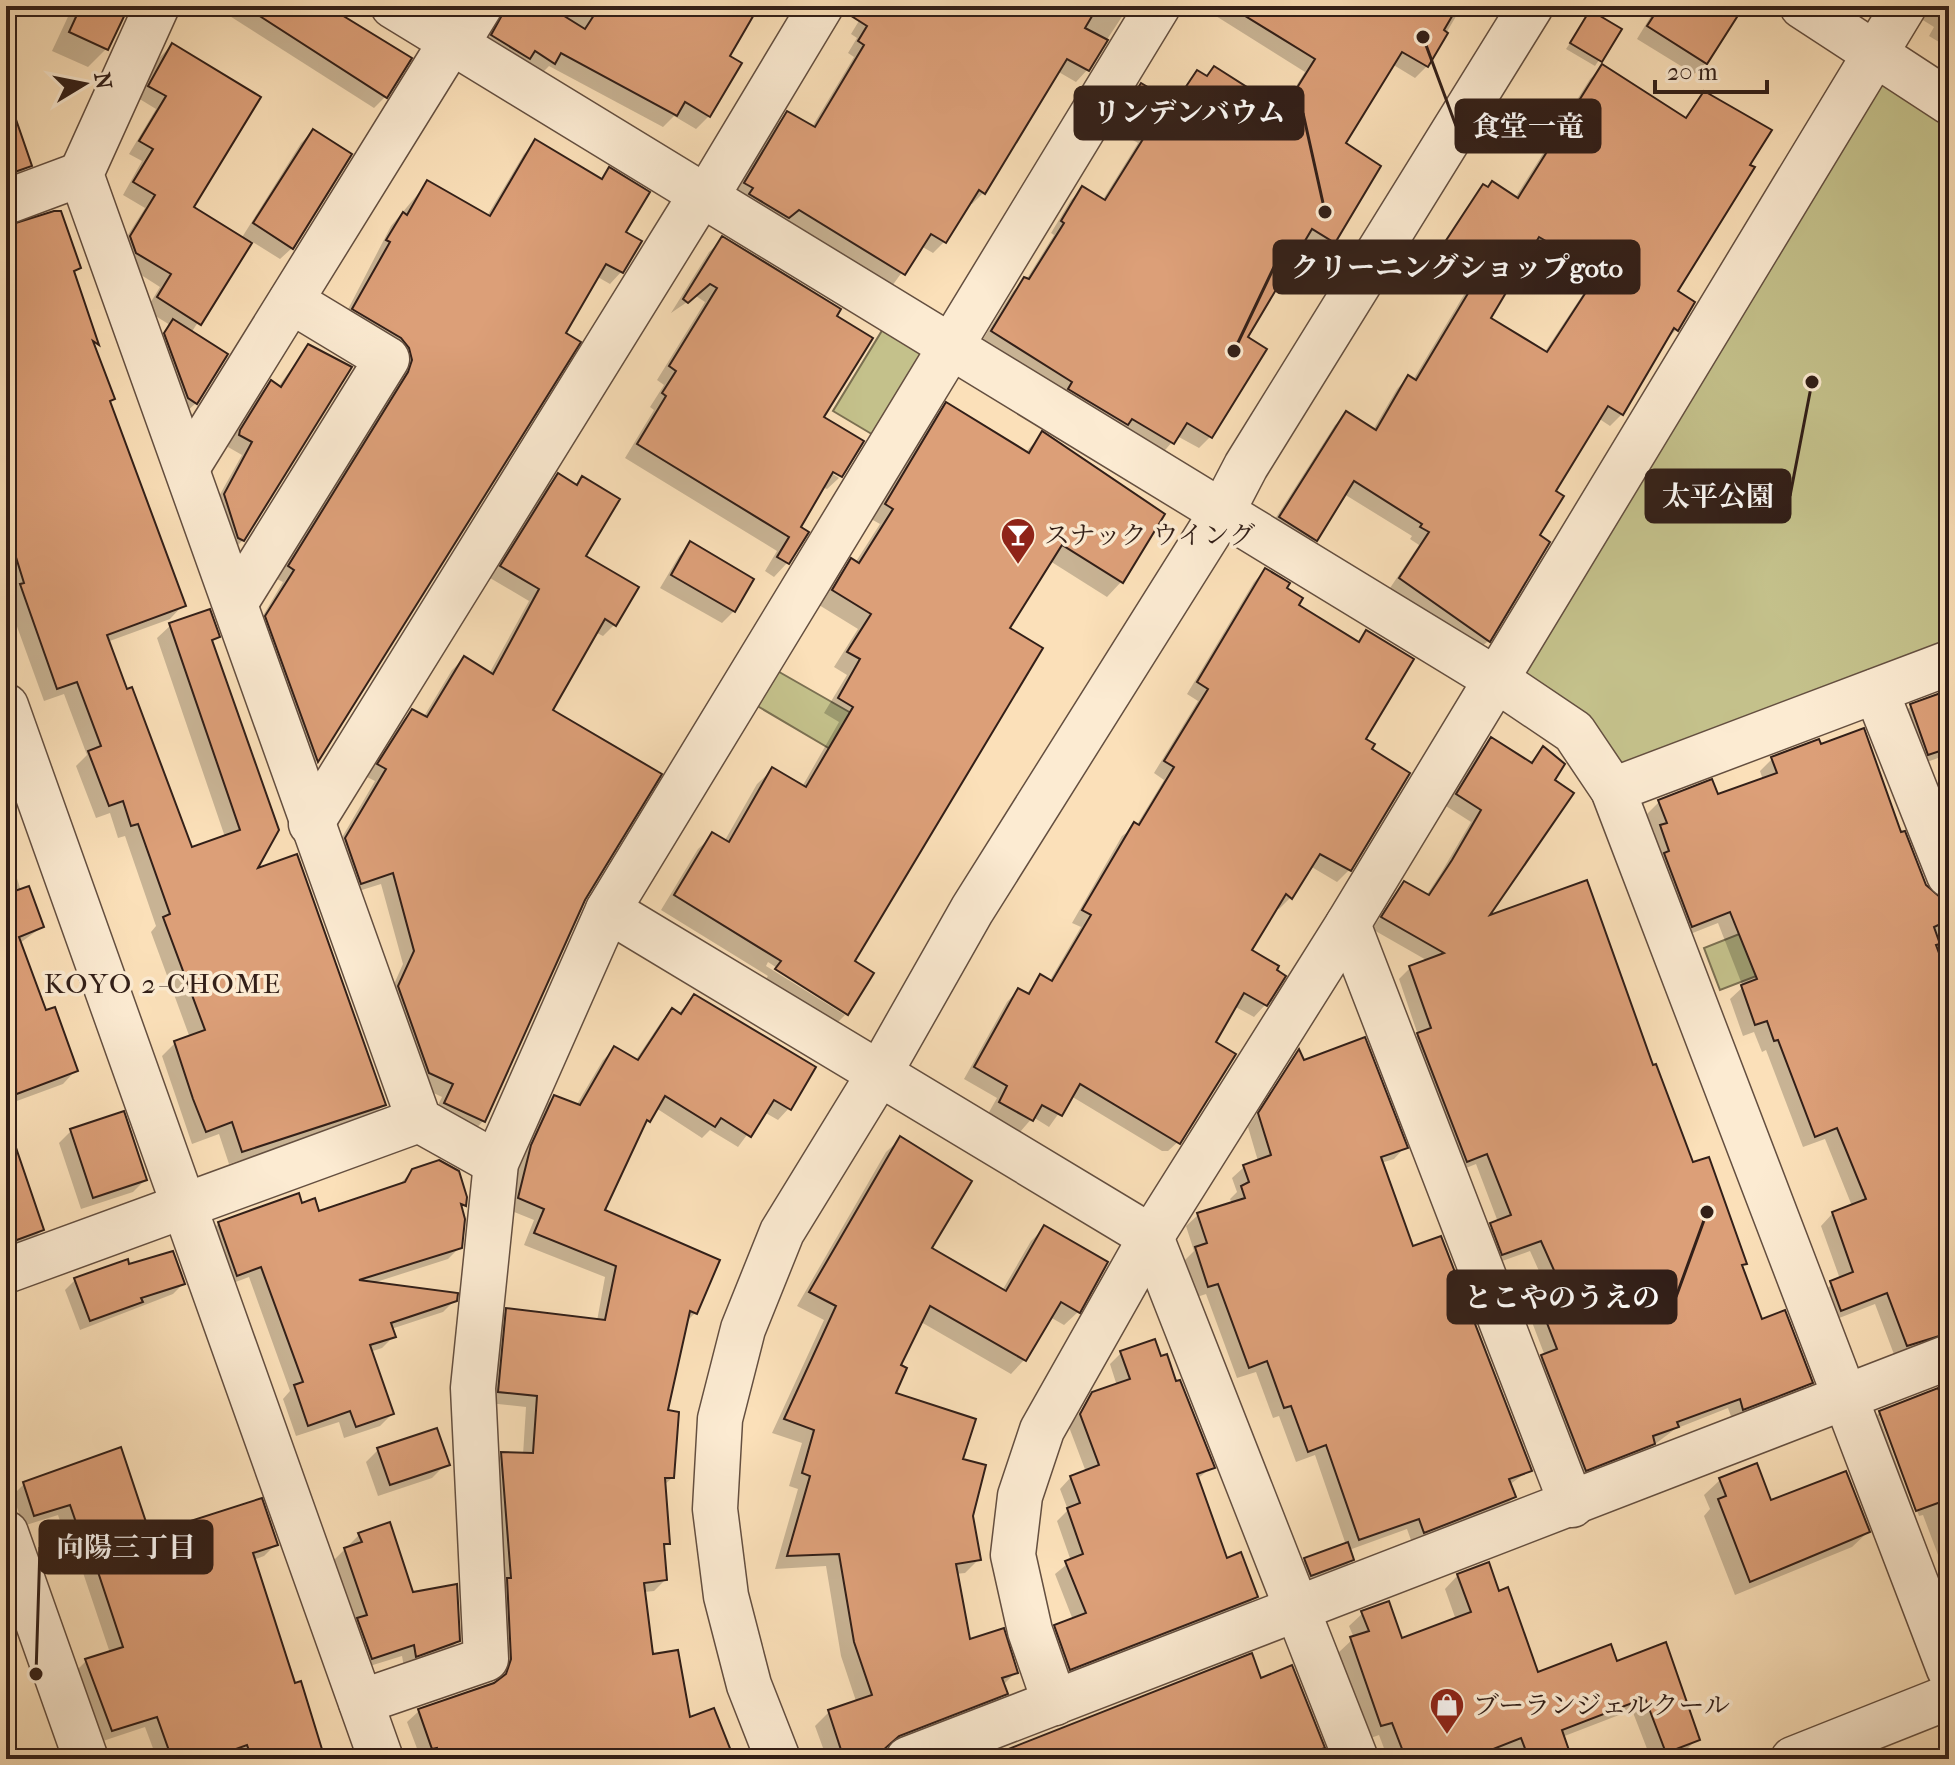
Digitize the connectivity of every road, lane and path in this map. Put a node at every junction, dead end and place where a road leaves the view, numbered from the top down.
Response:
1 (157, 6) edge
2 (393, 6) edge
3 (480, 6) edge
4 (821, 6) edge
5 (1158, 6) edge
6 (1531, 6) edge
7 (1802, 6) edge
8 (1904, 6) edge
9 (454, 43) junction
10 (1875, 50) junction
11 (1949, 102) edge
12 (81, 174) junction
13 (705, 199) junction
14 (6, 202) edge
15 (291, 301) junction
16 (950, 347) junction
17 (187, 468) junction
18 (1222, 512) junction
19 (236, 602) junction
20 (1949, 663) edge
21 (1497, 680) junction
22 (1876, 691) junction
23 (6, 706) edge
24 (1613, 790) junction
25 (311, 824) junction
26 (1949, 875) edge
27 (608, 910) junction
28 (1348, 924) junction
29 (879, 1074) junction
30 (419, 1120) junction
31 (496, 1163) junction
32 (184, 1206) junction
33 (1151, 1237) junction
34 (6, 1271) edge
35 (1949, 1357) edge
36 (1846, 1398) junction
37 (1572, 1505) junction
38 (6, 1533) edge
39 (1296, 1611) junction
40 (1949, 1669) edge
41 (1949, 1697) edge
42 (361, 1702) junction
43 (1055, 1703) junction
44 (86, 1759) edge
45 (381, 1759) edge
46 (778, 1759) edge
47 (908, 1759) edge
48 (1356, 1759) edge
49 (1793, 1759) edge

1 - 12 street
2 - 9 street
3 - 9 street
4 - 13 street
5 - 16 street
6 - 18 street
7 - 10 street
8 - 10 street
9 - 13 street
9 - 15 street
10 - 11 street
10 - 21 street
12 - 14 street
12 - 17 street
13 - 16 street
13 - 25 street
15 - 17 street
15 - 19 street
16 - 18 street
16 - 27 street
17 - 19 street
18 - 21 street
18 - 29 street
19 - 25 street
20 - 22 street
21 - 24 street
21 - 28 street
22 - 24 street
22 - 26 street
23 - 32 street
24 - 36 street
25 - 30 street
27 - 29 street
27 - 31 street
28 - 33 street
28 - 37 street
29 - 33 street
29 - 46 street
30 - 31 street
30 - 32 street
31 - 42 street
32 - 34 street
32 - 42 street
33 - 39 street
33 - 43 street
35 - 36 street
36 - 37 street
36 - 40 street
37 - 39 street
38 - 44 street
39 - 43 street
39 - 48 street
41 - 49 street
42 - 45 street
43 - 47 street

